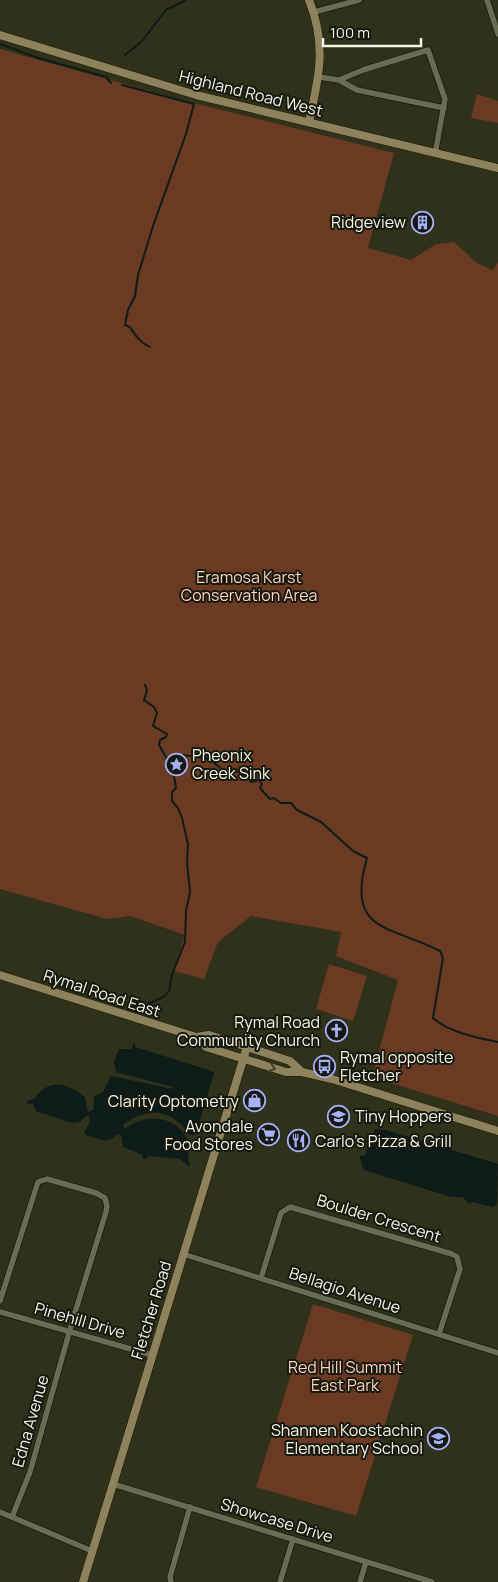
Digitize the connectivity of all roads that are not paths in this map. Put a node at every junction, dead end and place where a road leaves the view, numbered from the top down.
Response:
1 (309, 0) edge
2 (359, 0) edge
3 (487, 0) edge
4 (314, 12) junction
5 (498, 34) edge
6 (0, 35) edge
7 (319, 77) junction
8 (339, 80) junction
9 (444, 108) junction
10 (309, 122) junction
11 (435, 154) junction
12 (498, 168) edge
13 (0, 975) edge
14 (196, 1037) junction
15 (247, 1047) junction
16 (244, 1059) junction
17 (302, 1072) junction
18 (498, 1131) edge
19 (183, 1254) junction
20 (261, 1278) junction
21 (0, 1301) edge
22 (0, 1312) edge
23 (69, 1331) junction
24 (440, 1334) junction
25 (498, 1353) edge
26 (152, 1355) junction
27 (113, 1484) junction
28 (190, 1507) junction
29 (0, 1512) edge
30 (12, 1517) junction
31 (294, 1539) junction
32 (92, 1550) junction
33 (366, 1562) junction
34 (83, 1582) edge
35 (171, 1582) edge
36 (280, 1582) edge
37 (360, 1582) edge
38 (432, 1582) edge

1 - 4 street
2 - 4 street
3 - 5 street
4 - 7 street
6 - 10 street, Highland Road West
7 - 8 street
7 - 10 street
8 - 9 street
8 - 9 street
9 - 11 street
10 - 11 street, Highland Road West
11 - 12 street, Highland Road West
13 - 14 street, Rymal Road East
14 - 15 street, Rymal Road East
14 - 16 street, Rymal Road East
15 - 16 street, Fletcher Road
15 - 17 street, Rymal Road East
16 -> 17 street, Rymal Road East
16 - 19 street, Fletcher Road
17 - 18 street, Rymal Road East
19 - 20 street, Bellagio Avenue
19 - 26 street, Fletcher Road
20 - 24 street, Bellagio Avenue
20 - 24 street, Boulder Crescent
21 - 23 street, Edna Avenue
22 - 23 street, Pinehill Drive
23 - 26 street, Pinehill Drive
23 - 30 street, Edna Avenue
24 - 25 street, Bellagio Avenue
26 - 27 street, Fletcher Road
27 - 28 street, Showcase Drive
27 - 32 street, Fletcher Road
28 - 31 street, Showcase Drive
28 - 35 street
29 - 30 street
30 - 32 street
31 - 33 street, Showcase Drive
31 - 36 street
32 - 34 street, Fletcher Road
33 - 37 street
33 - 38 street, Showcase Drive

